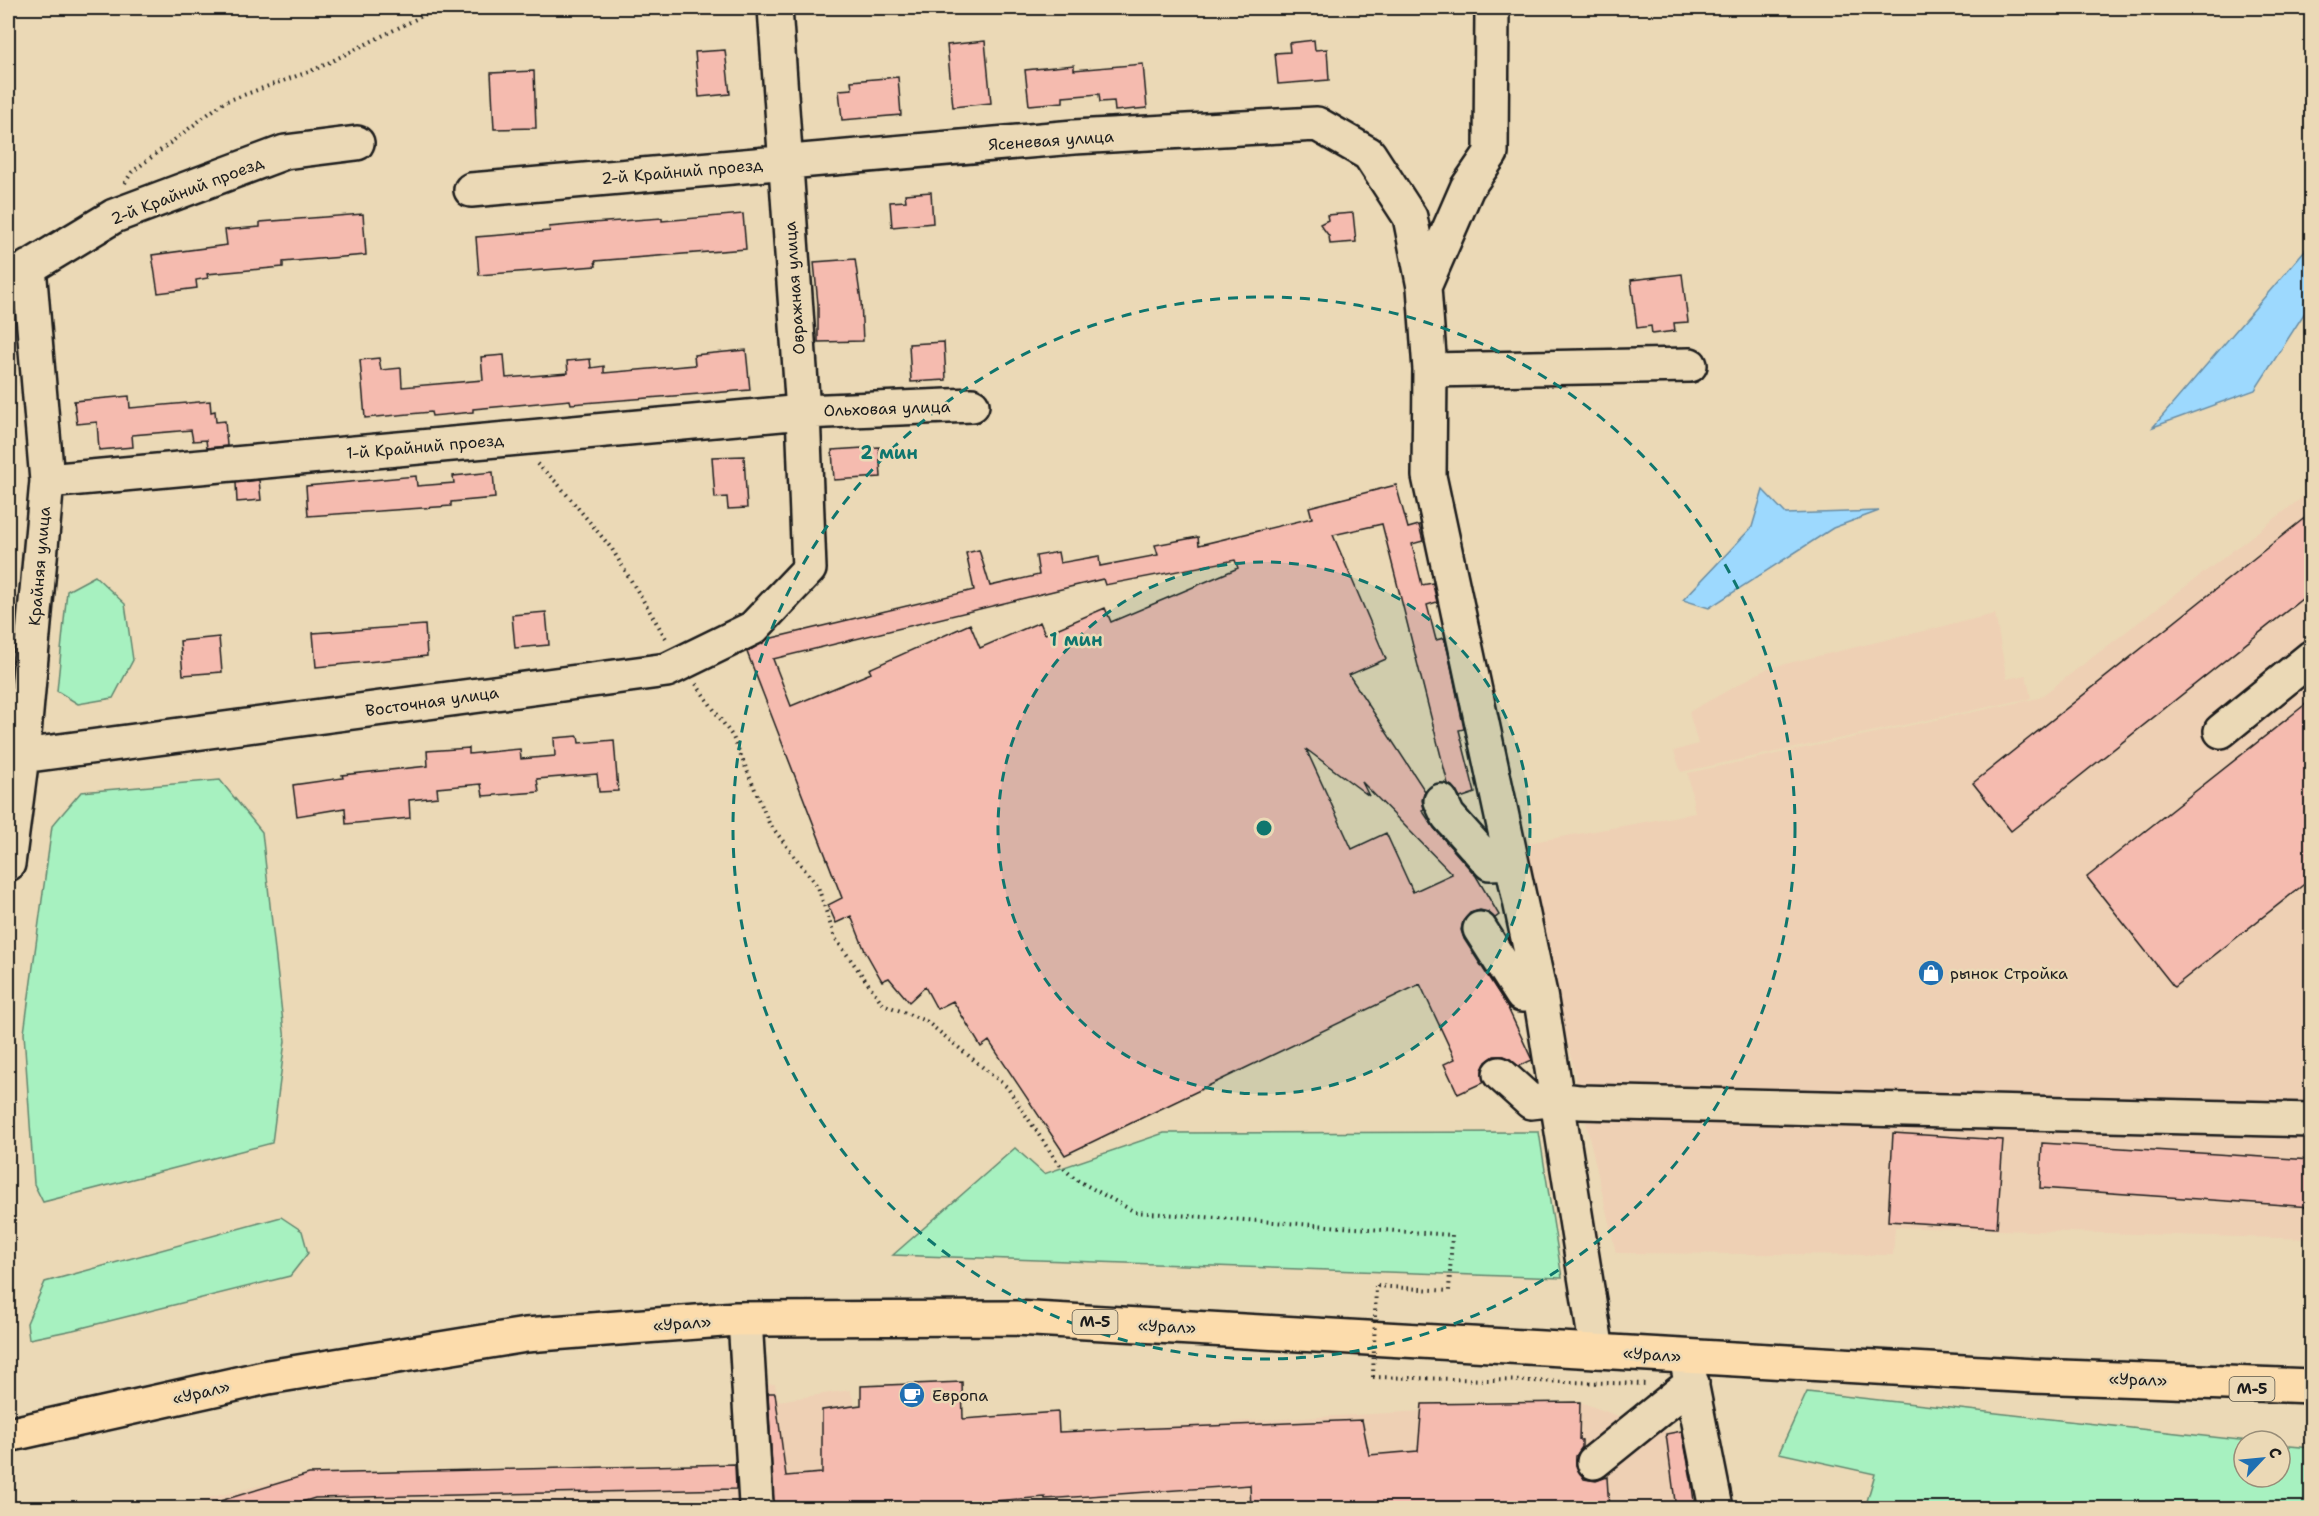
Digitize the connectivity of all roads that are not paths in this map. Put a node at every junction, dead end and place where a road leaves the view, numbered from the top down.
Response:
1 (775, 8) edge
2 (1492, 8) edge
3 (357, 143) dead end
4 (785, 162) junction
5 (471, 190) dead end
6 (18, 274) edge
7 (1424, 287) junction
8 (1690, 365) dead end
9 (1430, 370) junction
10 (972, 405) dead end
11 (803, 412) junction
12 (47, 481) junction
13 (809, 569) joint
14 (2312, 657) edge
15 (2221, 731) dead end
16 (22, 756) junction
17 (1441, 801) dead end
18 (1511, 862) junction
19 (8, 864) edge
20 (1480, 929) dead end
21 (1540, 994) junction
22 (1500, 1074) dead end
23 (1557, 1099) junction
24 (2312, 1120) edge
25 (745, 1319) junction
26 (1597, 1350) junction
27 (1687, 1377) junction
28 (2192, 1381) junction
29 (2312, 1386) edge
30 (2312, 1396) edge
31 (8, 1435) edge
32 (1594, 1461) dead end
33 (756, 1504) dead end
34 (1716, 1509) edge

1 - 4 street, Овражная улица
2 - 7 street
3 - 6 street, 2-й Крайний проезд
4 - 5 street, 2-й Крайний проезд
4 - 7 street, Ясеневая улица
4 - 11 street, Овражная улица
6 - 12 street, Крайняя улица
7 - 9 street
8 - 9 street
9 - 18 street
10 - 11 street, Ольховая улица
11 - 12 street, 1-й Крайний проезд
11 - 13 street, Овражная улица
12 - 16 street, Крайняя улица
13 - 16 street, Восточная улица
14 - 15 street
16 - 19 street, Крайняя улица
17 - 18 street
18 - 21 street
20 - 21 street
21 - 23 street
22 - 23 street
23 - 24 street
23 - 26 street
25 - 26 highway, «Урал» / М-5
25 - 31 highway, «Урал» / М-5
25 - 33 street
26 - 27 highway, «Урал» / М-5
27 - 28 highway, «Урал» / М-5
27 - 32 street
27 - 34 street
28 - 29 highway, «Урал» / М-5
28 - 30 highway, «Урал» / М-5

